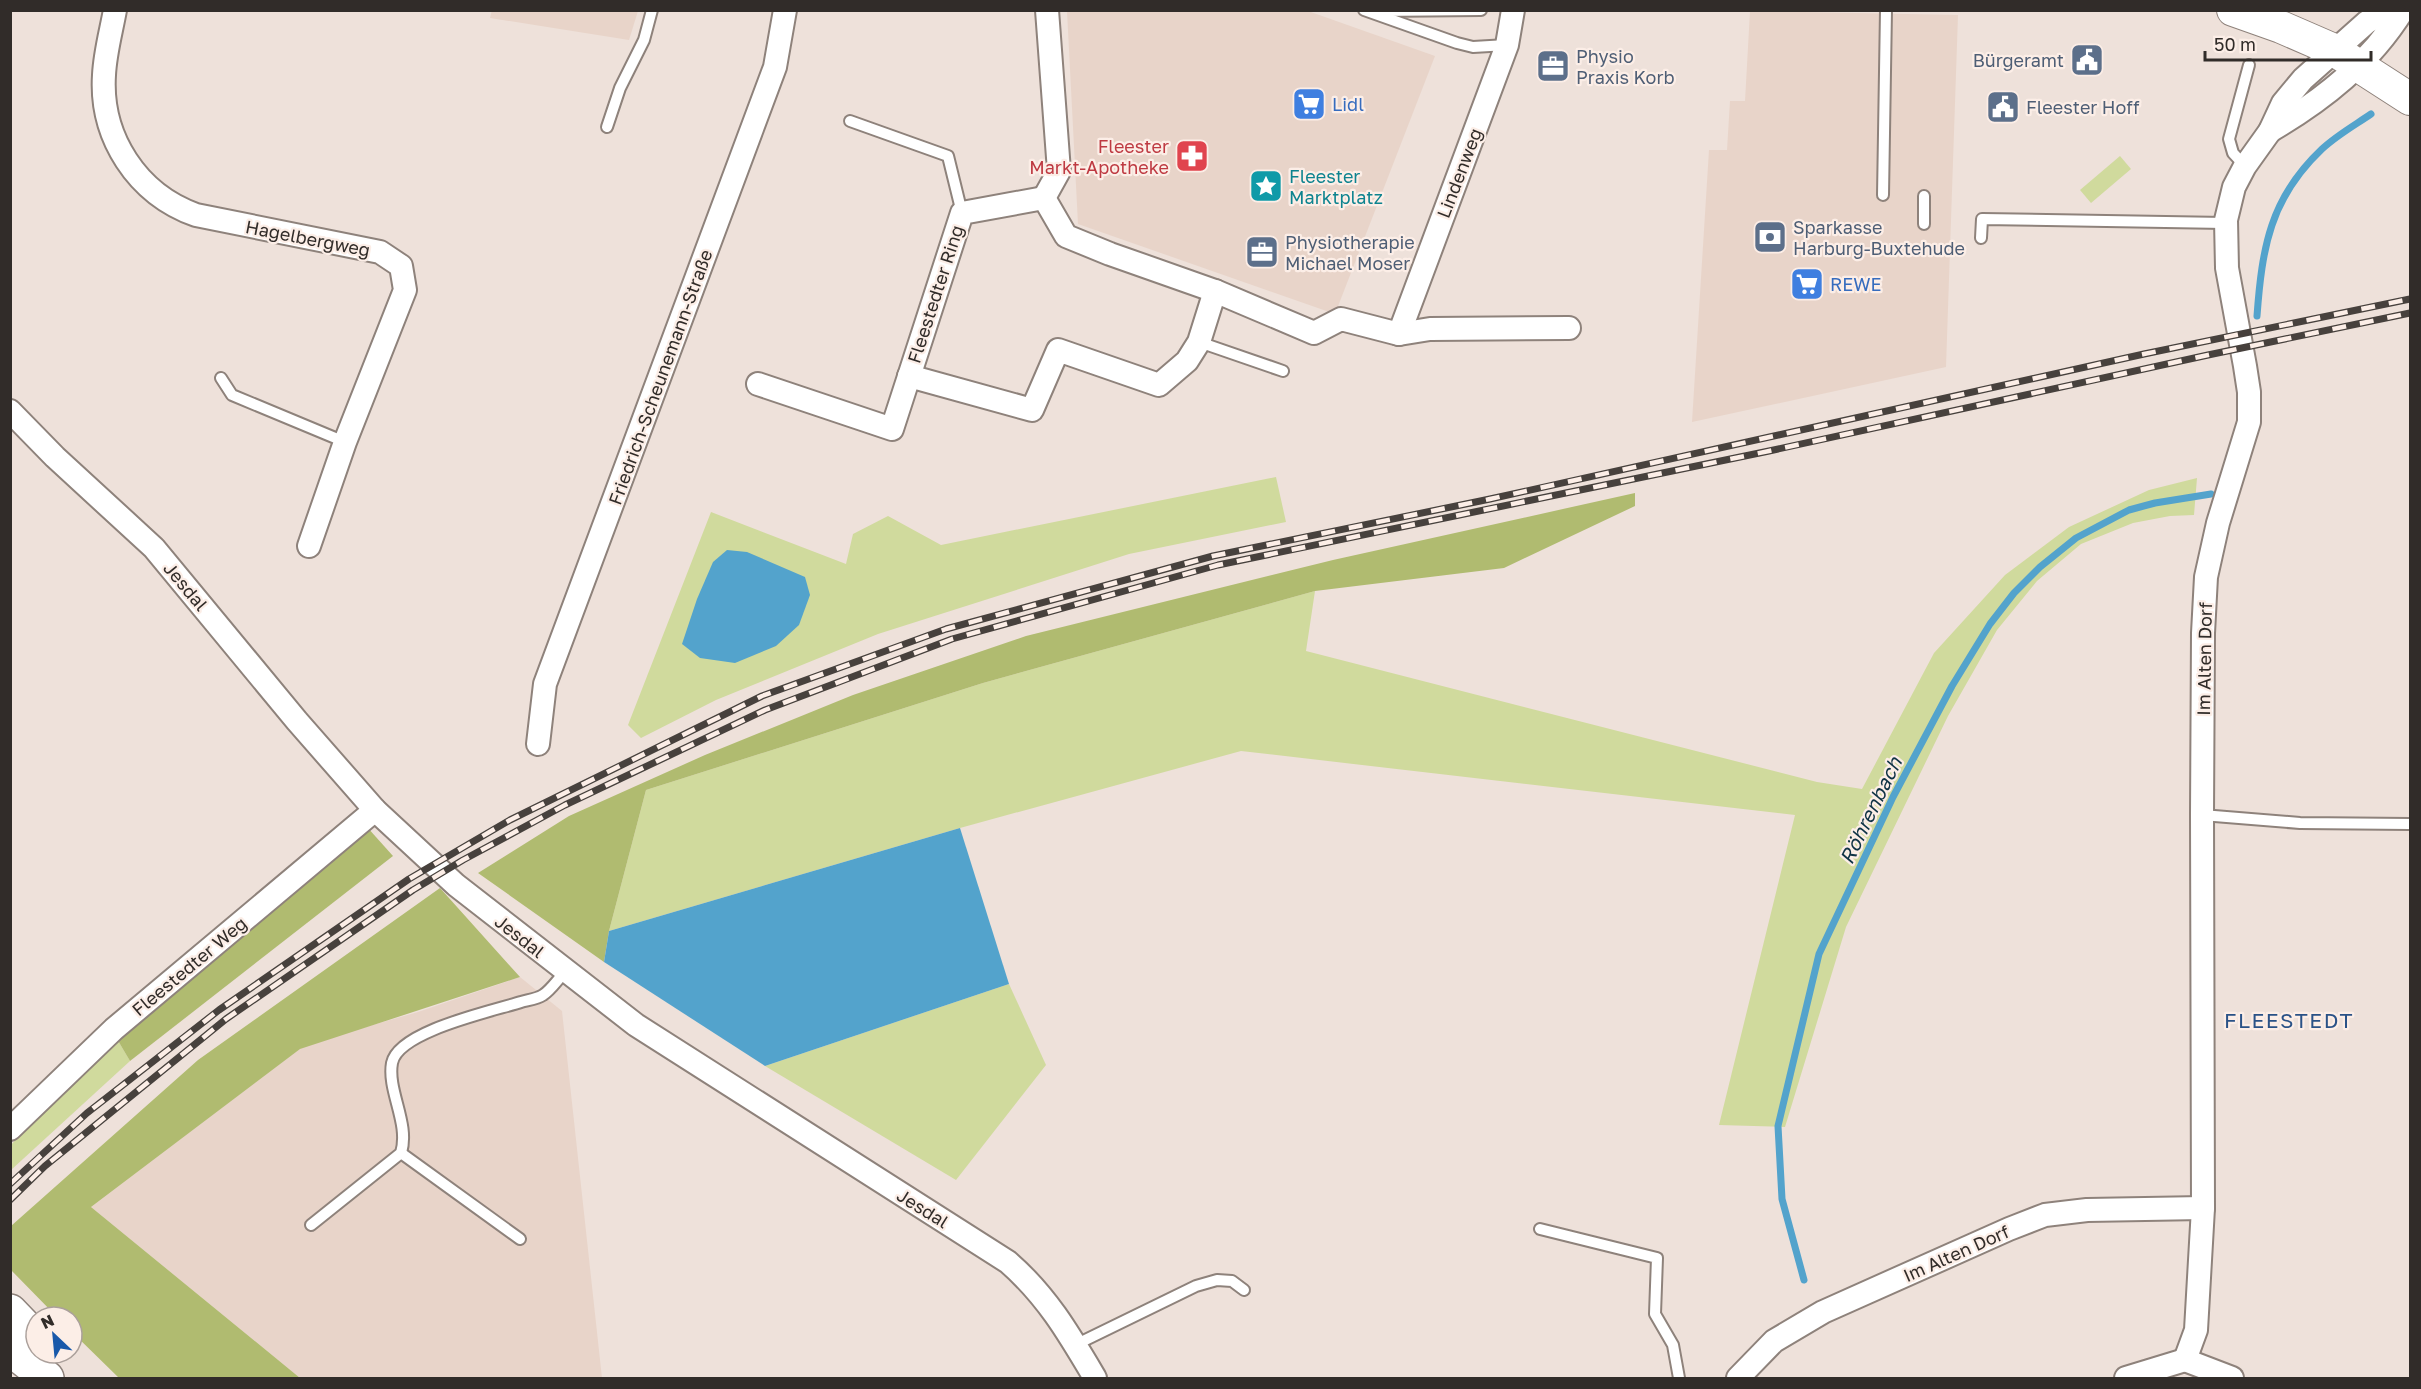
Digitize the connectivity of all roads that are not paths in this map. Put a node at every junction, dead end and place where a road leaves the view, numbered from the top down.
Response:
1 (115, 10) edge
2 (652, 10) edge
3 (786, 10) edge
4 (1047, 10) edge
5 (1481, 10) edge
6 (1513, 10) edge
7 (1886, 10) edge
8 (2233, 10) edge
9 (2390, 10) edge
10 (2403, 10) edge
11 (1365, 11) edge
12 (1507, 45) junction
13 (2346, 57) junction
14 (2249, 65) dead end
15 (2410, 99) edge
16 (850, 121) dead end
17 (607, 127) dead end
18 (2245, 166) junction
19 (1883, 195) dead end
20 (1924, 196) dead end
21 (1044, 198) junction
22 (962, 213) junction
23 (2226, 223) junction
24 (1923, 224) dead end
25 (1981, 238) dead end
26 (1215, 291) junction
27 (1569, 328) dead end
28 (1399, 334) junction
29 (1199, 342) junction
30 (1283, 371) dead end
31 (909, 376) junction
32 (221, 378) dead end
33 (758, 384) dead end
34 (10, 411) edge
35 (345, 442) junction
36 (309, 546) dead end
37 (538, 744) dead end
38 (375, 810) junction
39 (2202, 815) junction
40 (2410, 824) edge
41 (565, 972) junction
42 (10, 1129) edge
43 (401, 1153) junction
44 (2203, 1208) junction
45 (311, 1225) dead end
46 (1540, 1229) dead end
47 (520, 1239) dead end
48 (1244, 1290) dead end
49 (10, 1311) edge
50 (24, 1326) edge
51 (1075, 1345) junction
52 (10, 1348) edge
53 (2185, 1360) junction
54 (59, 1370) edge
55 (1095, 1378) edge
56 (1679, 1378) edge
57 (1738, 1378) edge
58 (2126, 1378) edge
59 (2232, 1378) edge

1 - 35 street, Hagelbergweg
2 - 17 lane
3 - 37 street, Friedrich-Scheunemann-Straße
4 - 21 street
5 - 11 lane
6 - 12 street, Lindenweg
7 - 19 lane
8 - 13 street
9 - 13 street
10 - 13 street
11 - 12 lane
12 - 28 street, Lindenweg
13 - 15 street
13 - 18 street, Im Alten Dorf
14 - 18 lane
16 - 22 lane, Fleestedter Ring
18 - 23 street, Im Alten Dorf
20 - 24 lane
21 - 22 street, Fleestedter Ring
21 - 26 street
22 - 31 street, Fleestedter Ring
23 - 25 lane
23 - 39 street, Im Alten Dorf
26 - 28 street
26 - 29 street, Fleestedter Ring
27 - 28 street
29 - 30 lane
29 - 31 street, Fleestedter Ring
31 - 33 street, Fleestedter Ring
32 - 35 lane
34 - 38 street, Jesdal
35 - 36 street, Hagelbergweg
38 - 41 street, Jesdal
38 - 42 street, Fleestedter Weg
39 - 40 lane
39 - 44 street, Im Alten Dorf
41 - 43 lane
41 - 51 street, Jesdal
43 - 45 lane
43 - 47 lane
44 - 53 street, Im Alten Dorf
44 - 57 street, Im Alten Dorf
46 - 56 lane
48 - 51 lane
49 - 50 highway
51 - 55 street, Jesdal
52 - 54 highway
53 - 58 street
53 - 59 street

